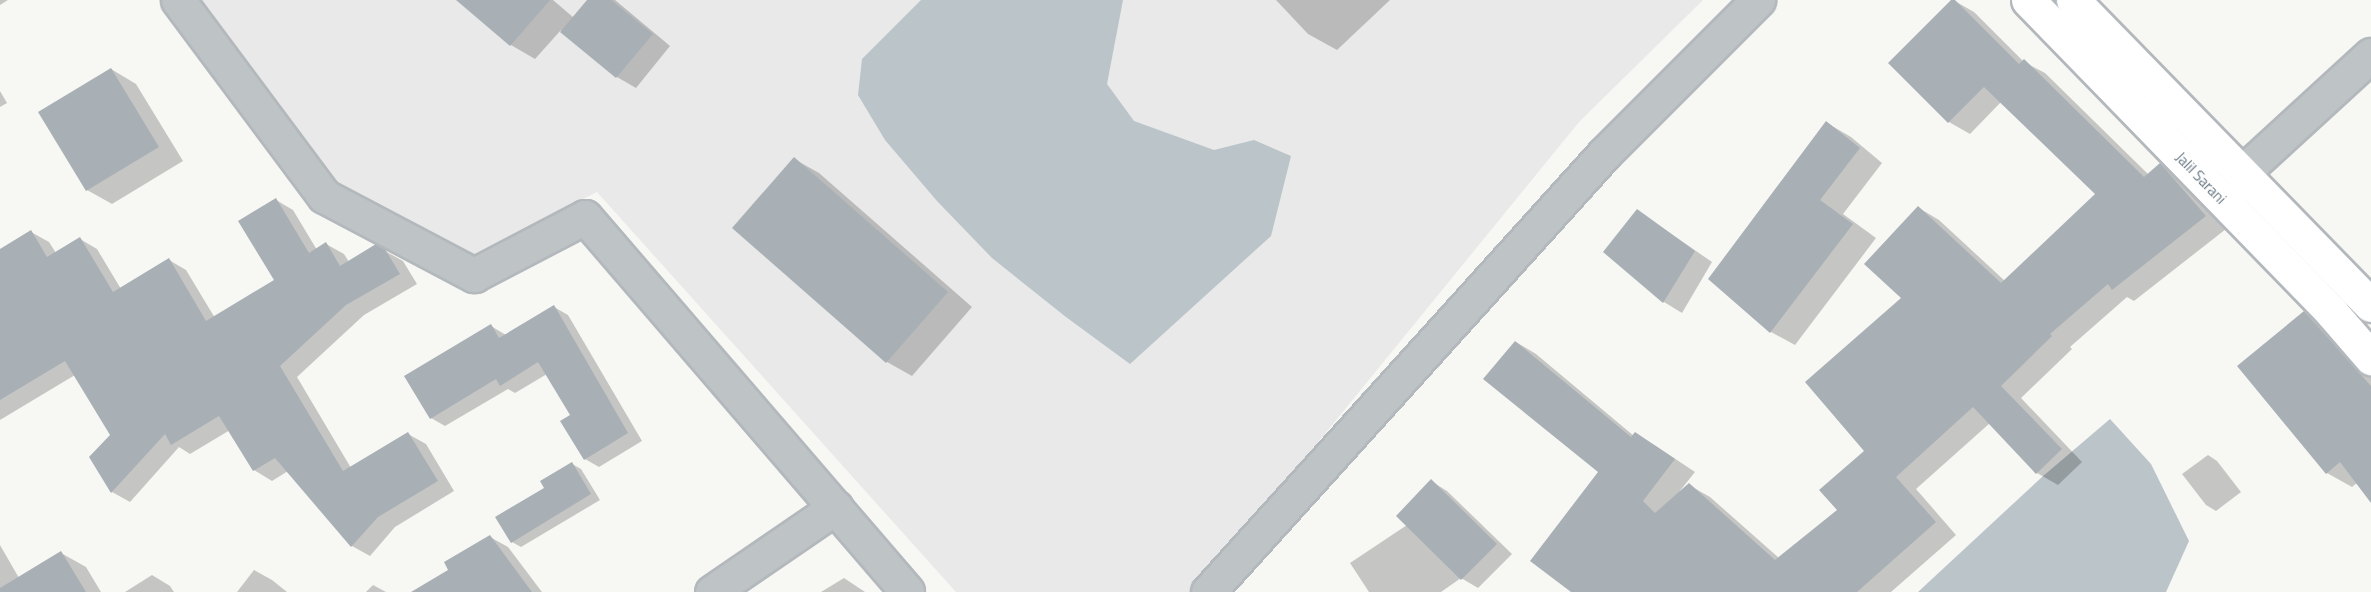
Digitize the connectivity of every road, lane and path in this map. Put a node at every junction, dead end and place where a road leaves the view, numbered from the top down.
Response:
1 (178, 0) edge
2 (1758, 0) edge
3 (2028, 0) edge
4 (2073, 0) edge
5 (2371, 55) edge
6 (2242, 173) junction
7 (2371, 304) edge
8 (2371, 358) edge
9 (836, 507) junction
10 (712, 592) edge
11 (907, 592) edge
12 (1208, 592) edge

1 - 9 street
2 - 12 street
3 - 8 main road, Jalil Sarani
4 - 6 main road
5 - 6 street
6 - 7 main road
9 - 10 street
9 - 11 street

